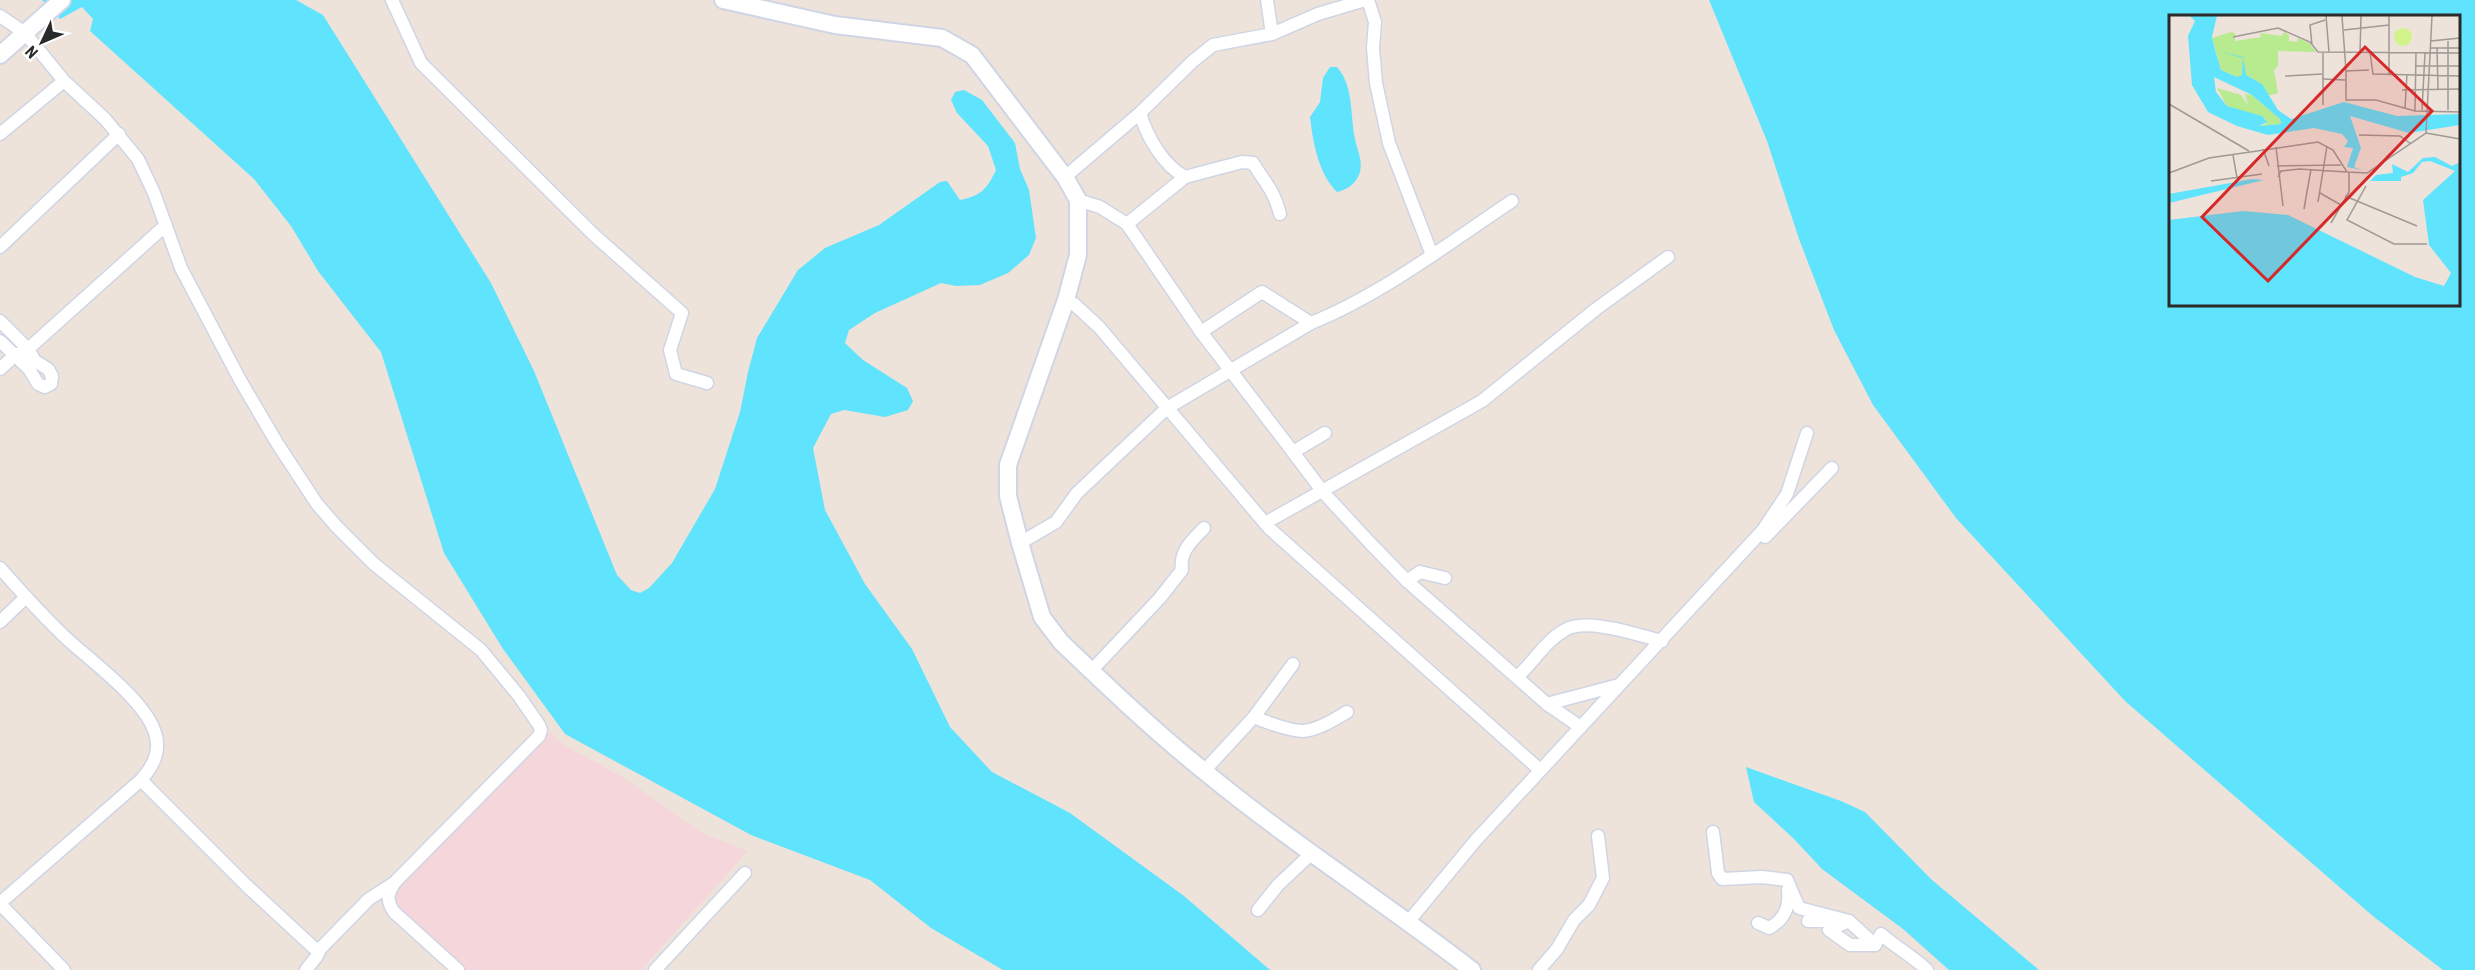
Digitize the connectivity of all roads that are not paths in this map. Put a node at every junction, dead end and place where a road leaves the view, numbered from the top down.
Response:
1 (62, 0) edge
2 (392, 0) edge
3 (723, 0) edge
4 (1267, 0) edge
5 (1366, 0) edge
6 (0, 16) edge
7 (25, 33) junction
8 (1272, 34) junction
9 (0, 55) edge
10 (64, 81) junction
11 (1140, 113) junction
12 (0, 134) edge
13 (119, 134) junction
14 (1065, 177) junction
15 (1185, 177) junction
16 (1078, 200) junction
17 (1512, 201) dead end
18 (1280, 214) dead end
19 (1126, 224) junction
20 (166, 225) junction
21 (0, 247) edge
22 (1432, 255) junction
23 (1668, 257) dead end
24 (1066, 300) junction
25 (0, 321) edge
26 (1311, 323) junction
27 (1201, 332) junction
28 (0, 341) edge
29 (28, 349) junction
30 (14, 356) junction
31 (0, 369) edge
32 (1232, 372) junction
33 (707, 383) dead end
34 (1167, 408) junction
35 (1325, 433) dead end
36 (1807, 433) dead end
37 (1293, 452) junction
38 (1832, 468) dead end
39 (1323, 492) junction
40 (1265, 523) junction
41 (1204, 528) dead end
42 (1020, 543) junction
43 (1728, 566) junction
44 (0, 568) edge
45 (1445, 578) dead end
46 (1407, 581) junction
47 (26, 597) junction
48 (0, 622) edge
49 (1662, 640) junction
50 (1293, 664) dead end
51 (1091, 671) junction
52 (1518, 676) junction
53 (1619, 685) junction
54 (1547, 704) junction
55 (1347, 712) dead end
56 (1254, 717) junction
57 (1579, 726) junction
58 (1540, 770) junction
59 (1204, 771) junction
60 (141, 780) junction
61 (1713, 832) dead end
62 (1598, 836) dead end
63 (1312, 853) junction
64 (745, 873) dead end
65 (1787, 880) junction
66 (396, 881) junction
67 (0, 903) edge
68 (1258, 910) dead end
69 (1409, 921) junction
70 (1808, 921) dead end
71 (1849, 921) junction
72 (1758, 923) dead end
73 (1875, 945) junction
74 (320, 949) junction
75 (64, 970) edge
76 (306, 970) edge
77 (458, 970) edge
78 (655, 970) edge
79 (1472, 970) edge
80 (1539, 970) edge
81 (1928, 970) edge

1 - 7 main road
2 - 33 street
3 - 14 main road
4 - 8 street
5 - 8 street
5 - 22 street
6 - 7 street
7 - 9 main road
7 - 10 street
8 - 11 street
10 - 12 street
10 - 13 street
11 - 14 street
11 - 15 street
13 - 20 street
13 - 21 street
14 - 16 main road
15 - 18 street
15 - 19 street
16 - 19 street
16 - 24 main road
17 - 22 street
19 - 27 street
20 - 29 street
20 - 66 street
22 - 26 street
23 - 39 street
24 - 34 street
24 - 42 main road
25 - 29 street
26 - 27 street
26 - 32 street
27 - 32 street
28 - 30 street
29 - 30 street
29 - 30 street
30 - 31 street
32 - 34 street
32 - 37 street
34 - 40 street
34 - 42 street
35 - 37 street
36 - 43 street
37 - 39 street
38 - 43 street
39 - 40 street
39 - 46 street
40 - 58 street
41 - 51 street
42 - 51 main road
43 - 49 street
44 - 47 street
45 - 46 street
46 - 52 street
47 - 48 street
47 - 60 street
49 - 52 street
49 - 53 street
50 - 56 street
51 - 59 main road
52 - 54 street
53 - 54 street
53 - 57 street
54 - 57 street
55 - 56 street
56 - 59 street
57 - 58 street
58 - 69 street
59 - 63 main road
60 - 67 street
60 - 74 street
61 - 65 street
62 - 80 street
63 - 68 street
63 - 69 main road
64 - 78 street
65 - 71 street
65 - 72 street
66 - 74 street
66 - 77 street
67 - 75 street
69 - 79 main road
70 - 71 street
71 - 73 street
71 - 73 street
73 - 81 street
74 - 76 street

